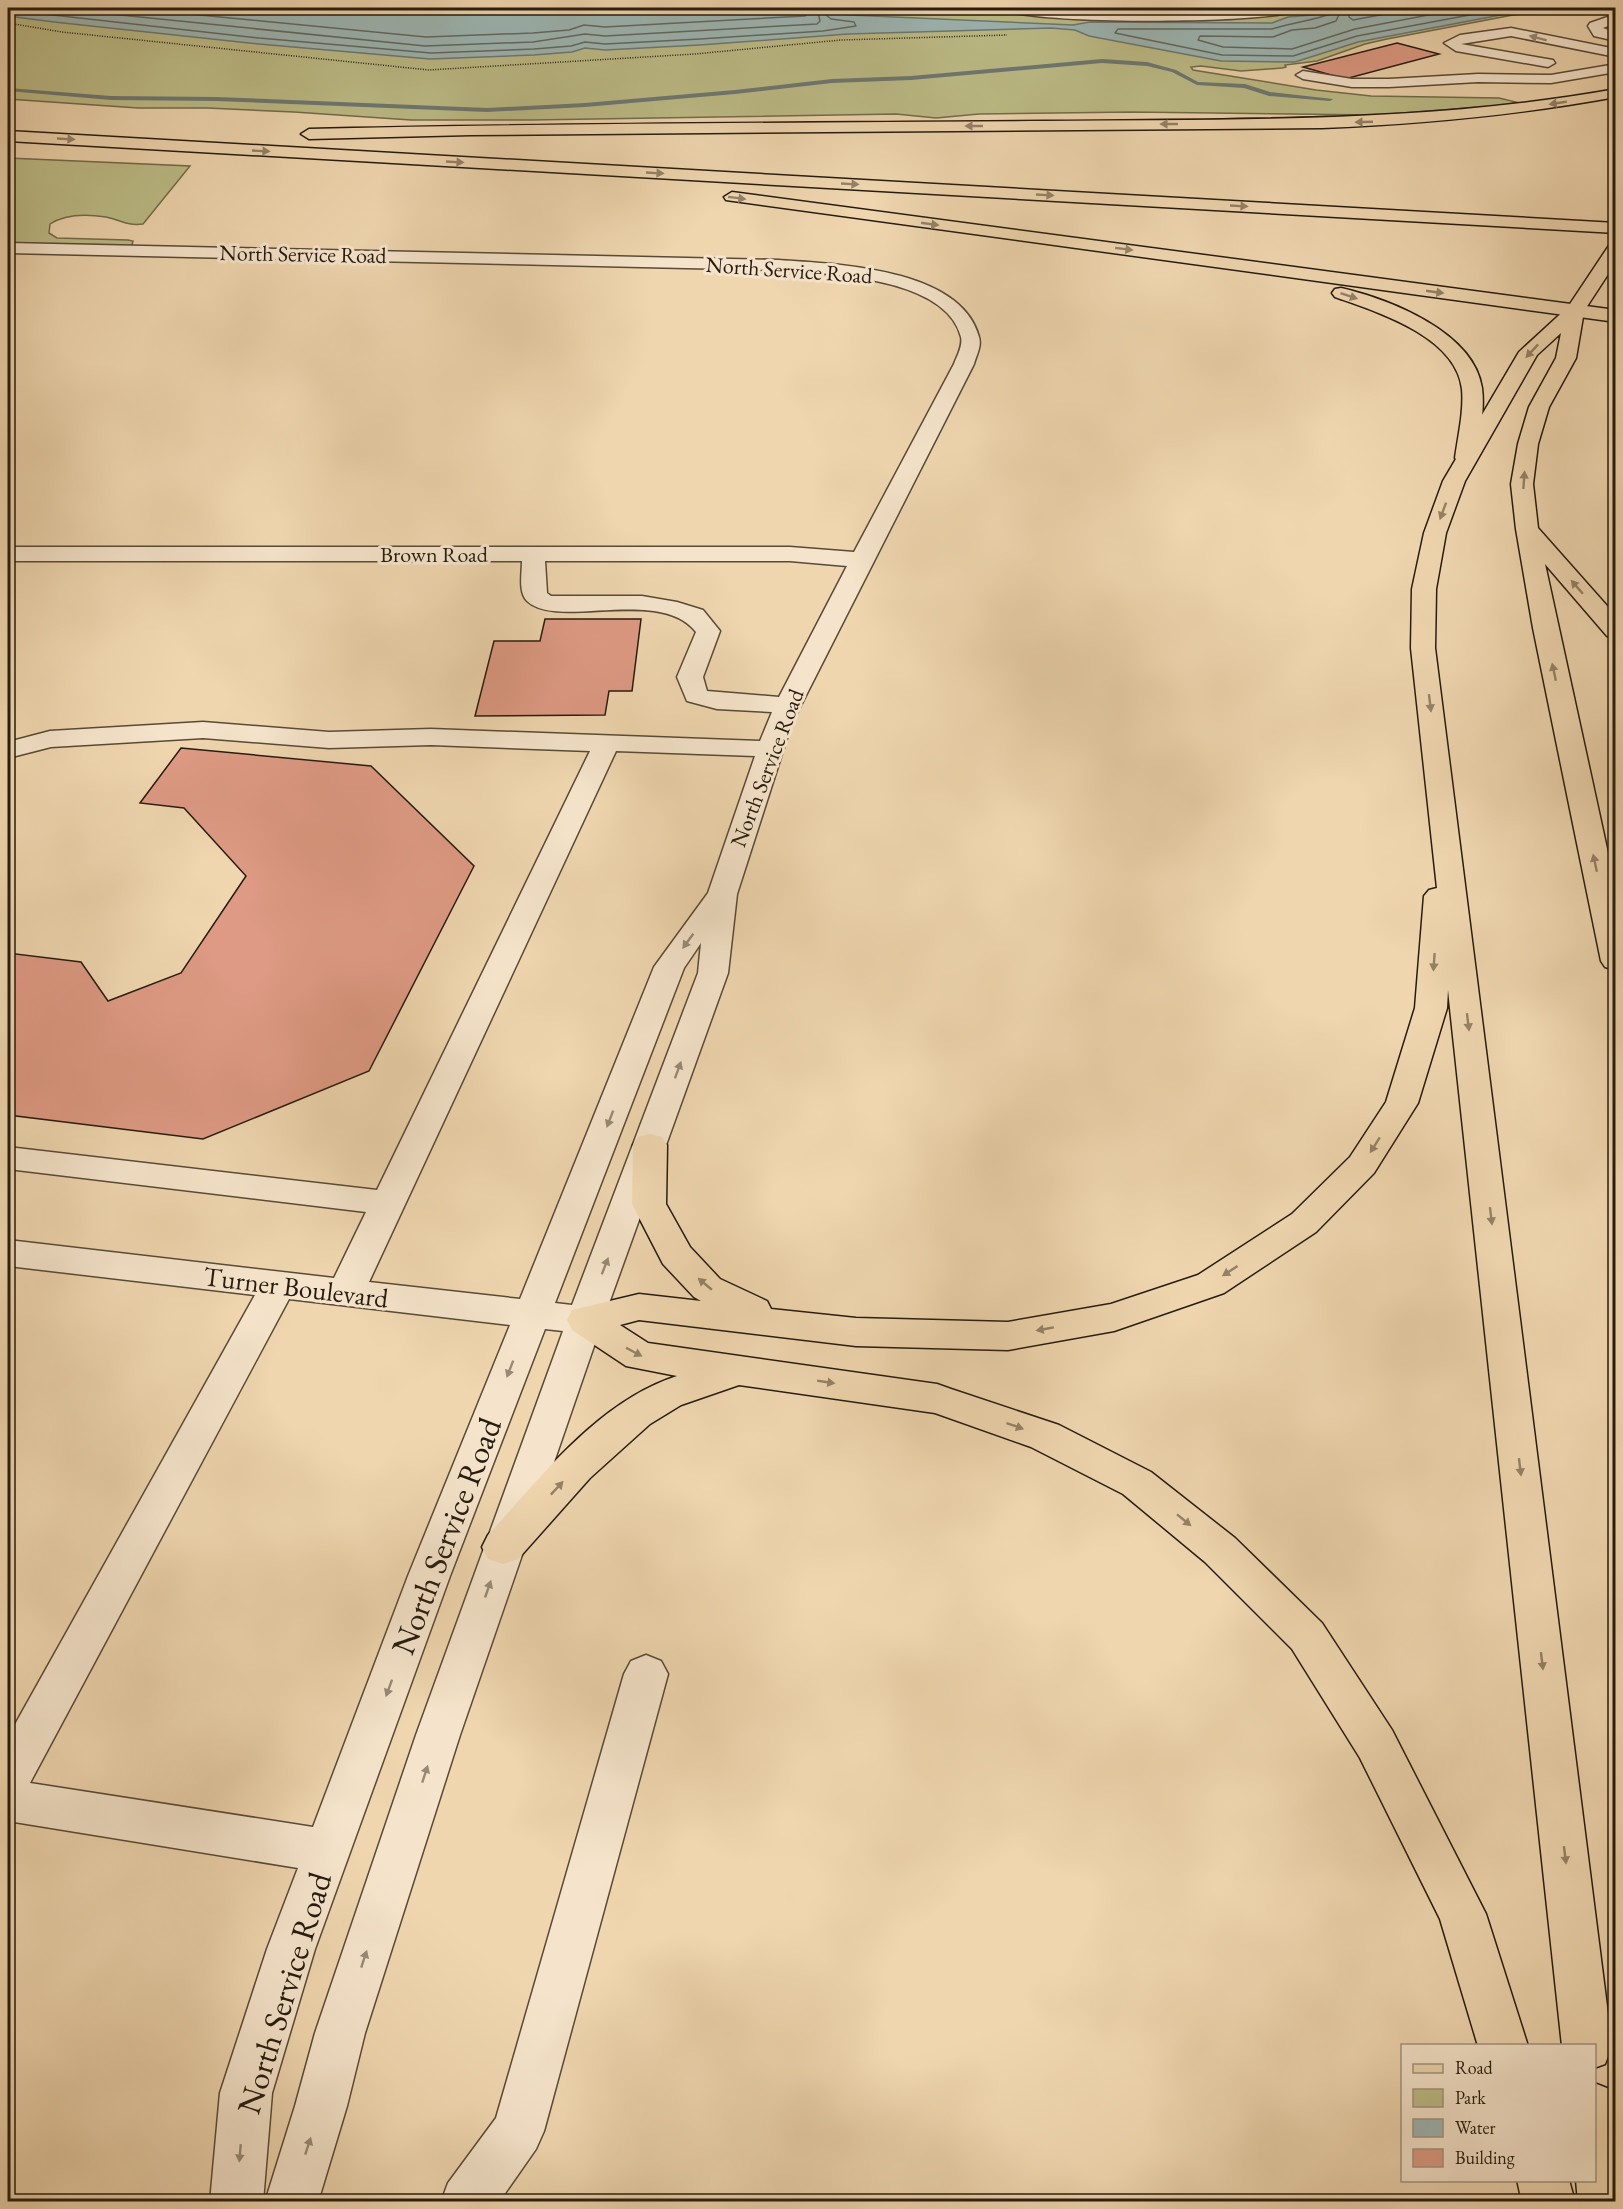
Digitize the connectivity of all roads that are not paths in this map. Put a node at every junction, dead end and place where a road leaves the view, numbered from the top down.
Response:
1 (1007, 8) edge
2 (1298, 8) edge
3 (1616, 18) edge
4 (1616, 37) edge
5 (1616, 53) edge
6 (1616, 68) edge
7 (1588, 72) junction
8 (1303, 75) dead end
9 (1616, 93) edge
10 (8, 136) edge
11 (469, 146) dead end
12 (513, 165) junction
13 (693, 192) dead end
14 (715, 195) dead end
15 (1616, 228) edge
16 (8, 248) edge
17 (1613, 251) edge
18 (1169, 255) junction
19 (1575, 311) junction
20 (1616, 316) edge
21 (1466, 458) junction
22 (1527, 529) junction
23 (8, 554) edge
24 (534, 554) junction
25 (861, 560) junction
26 (1616, 631) edge
27 (788, 705) junction
28 (608, 743) junction
29 (770, 749) junction
30 (8, 750) edge
31 (1445, 820) junction
32 (722, 894) junction
33 (1616, 961) edge
34 (650, 1145) junction
35 (8, 1158) edge
36 (388, 1203) junction
37 (8, 1252) edge
38 (279, 1284) junction
39 (345, 1293) junction
40 (531, 1314) junction
41 (585, 1320) junction
42 (775, 1321) junction
43 (741, 1370) junction
44 (503, 1547) junction
45 (646, 1674) dead end
46 (8, 1779) edge
47 (8, 1800) edge
48 (327, 1851) junction
49 (1502, 2044) edge
50 (1587, 2044) edge
51 (1596, 2125) edge
52 (1543, 2182) edge
53 (236, 2202) edge
54 (291, 2202) edge
55 (467, 2202) edge
56 (1548, 2202) edge
57 (1605, 2202) edge

1 - 2 street
3 - 4 street
5 -> 7 street
6 - 7 street
7 - 8 street
9 -> 11 main road
10 -> 12 main road
12 - 13 main road
12 -> 15 main road
14 -> 18 main road
16 - 25 street, North Service Road
17 - 19 main road
18 -> 19 main road
18 -> 21 main road
19 - 20 main road
19 -> 21 main road
22 -> 19 main road
21 -> 31 main road
26 -> 22 main road
33 -> 22 main road
23 - 24 street, Brown Road
24 - 25 street, Brown Road
24 - 27 street
25 - 27 street, North Service Road
27 - 29 street, North Service Road
28 - 29 street
28 - 30 street
28 - 36 street
29 - 32 street, North Service Road
31 -> 42 main road
31 -> 50 main road
34 -> 32 street, North Service Road
32 -> 40 street, North Service Road
41 -> 34 street, North Service Road
42 -> 34 main road
35 - 36 street
36 - 39 street
37 - 38 street, Turner Boulevard
38 - 39 street, Turner Boulevard
38 - 46 street
39 - 40 street, Turner Boulevard
40 - 41 street, Turner Boulevard
40 -> 48 street, North Service Road
41 - 42 main road
41 -> 43 main road
41 - 44 street, North Service Road
44 -> 43 main road
43 -> 49 main road
54 -> 44 street, North Service Road
45 - 55 street
47 - 48 street
48 -> 53 street, North Service Road
51 - 57 main road
52 - 56 main road

